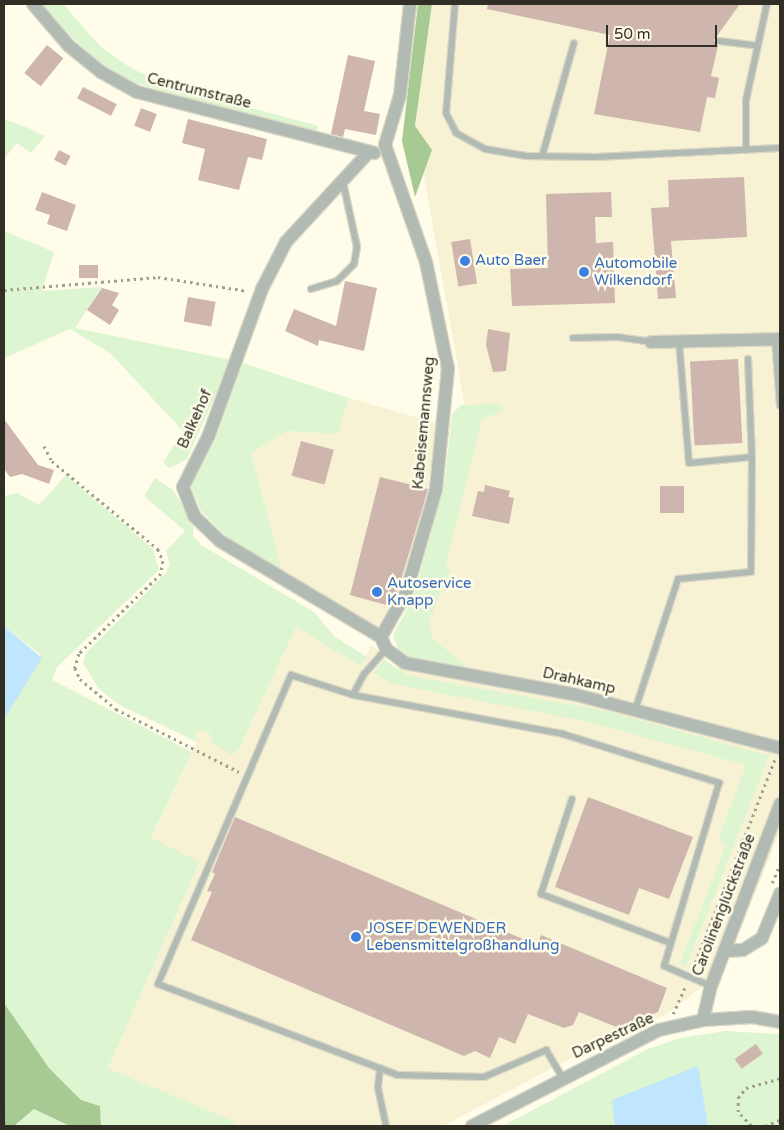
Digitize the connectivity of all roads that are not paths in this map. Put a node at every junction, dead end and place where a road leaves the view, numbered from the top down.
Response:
1 (33, 4) edge
2 (410, 4) edge
3 (455, 4) edge
4 (767, 4) edge
5 (719, 41) dead end
6 (574, 43) dead end
7 (758, 46) junction
8 (780, 148) edge
9 (746, 150) junction
10 (369, 152) junction
11 (543, 153) junction
12 (387, 154) junction
13 (343, 182) junction
14 (312, 289) dead end
15 (573, 338) dead end
16 (778, 339) edge
17 (651, 342) joint
18 (680, 342) junction
19 (748, 360) dead end
20 (780, 406) edge
21 (752, 457) junction
22 (381, 637) junction
23 (386, 650) junction
24 (353, 695) junction
25 (634, 710) junction
26 (780, 748) edge
27 (572, 799) dead end
28 (780, 804) edge
29 (776, 890) edge
30 (671, 943) junction
31 (724, 951) junction
32 (711, 986) junction
33 (702, 1020) junction
34 (780, 1022) edge
35 (380, 1068) junction
36 (563, 1078) junction
37 (386, 1126) edge
38 (472, 1126) edge

1 - 10 street, Centrumstraße
2 - 12 street, Kabeisemannsweg
3 - 11 lane
4 - 7 lane
5 - 7 lane
6 - 11 lane
7 - 9 lane
8 - 9 lane
9 - 11 lane
10 - 12 street, Centrumstraße
10 - 13 street, Balkehof
12 - 22 street, Kabeisemannsweg
13 - 14 lane
13 - 22 street, Balkehof
15 - 17 lane
16 - 18 street
16 - 20 lane
17 - 18 street
18 - 21 lane
19 - 21 lane
21 - 25 lane
22 - 23 street
23 - 24 lane
23 - 25 street, Drahkamp
24 - 30 lane
24 - 35 lane
25 - 26 street, Drahkamp
27 - 30 lane
28 - 31 street, Carolinenglückstraße
29 - 31 street
30 - 32 lane
31 - 32 street, Carolinenglückstraße
32 - 33 street, Carolinenglückstraße
33 - 34 street, Darpestraße
33 - 36 street, Darpestraße
35 - 36 lane
35 - 37 lane
36 - 38 street, Darpestraße

